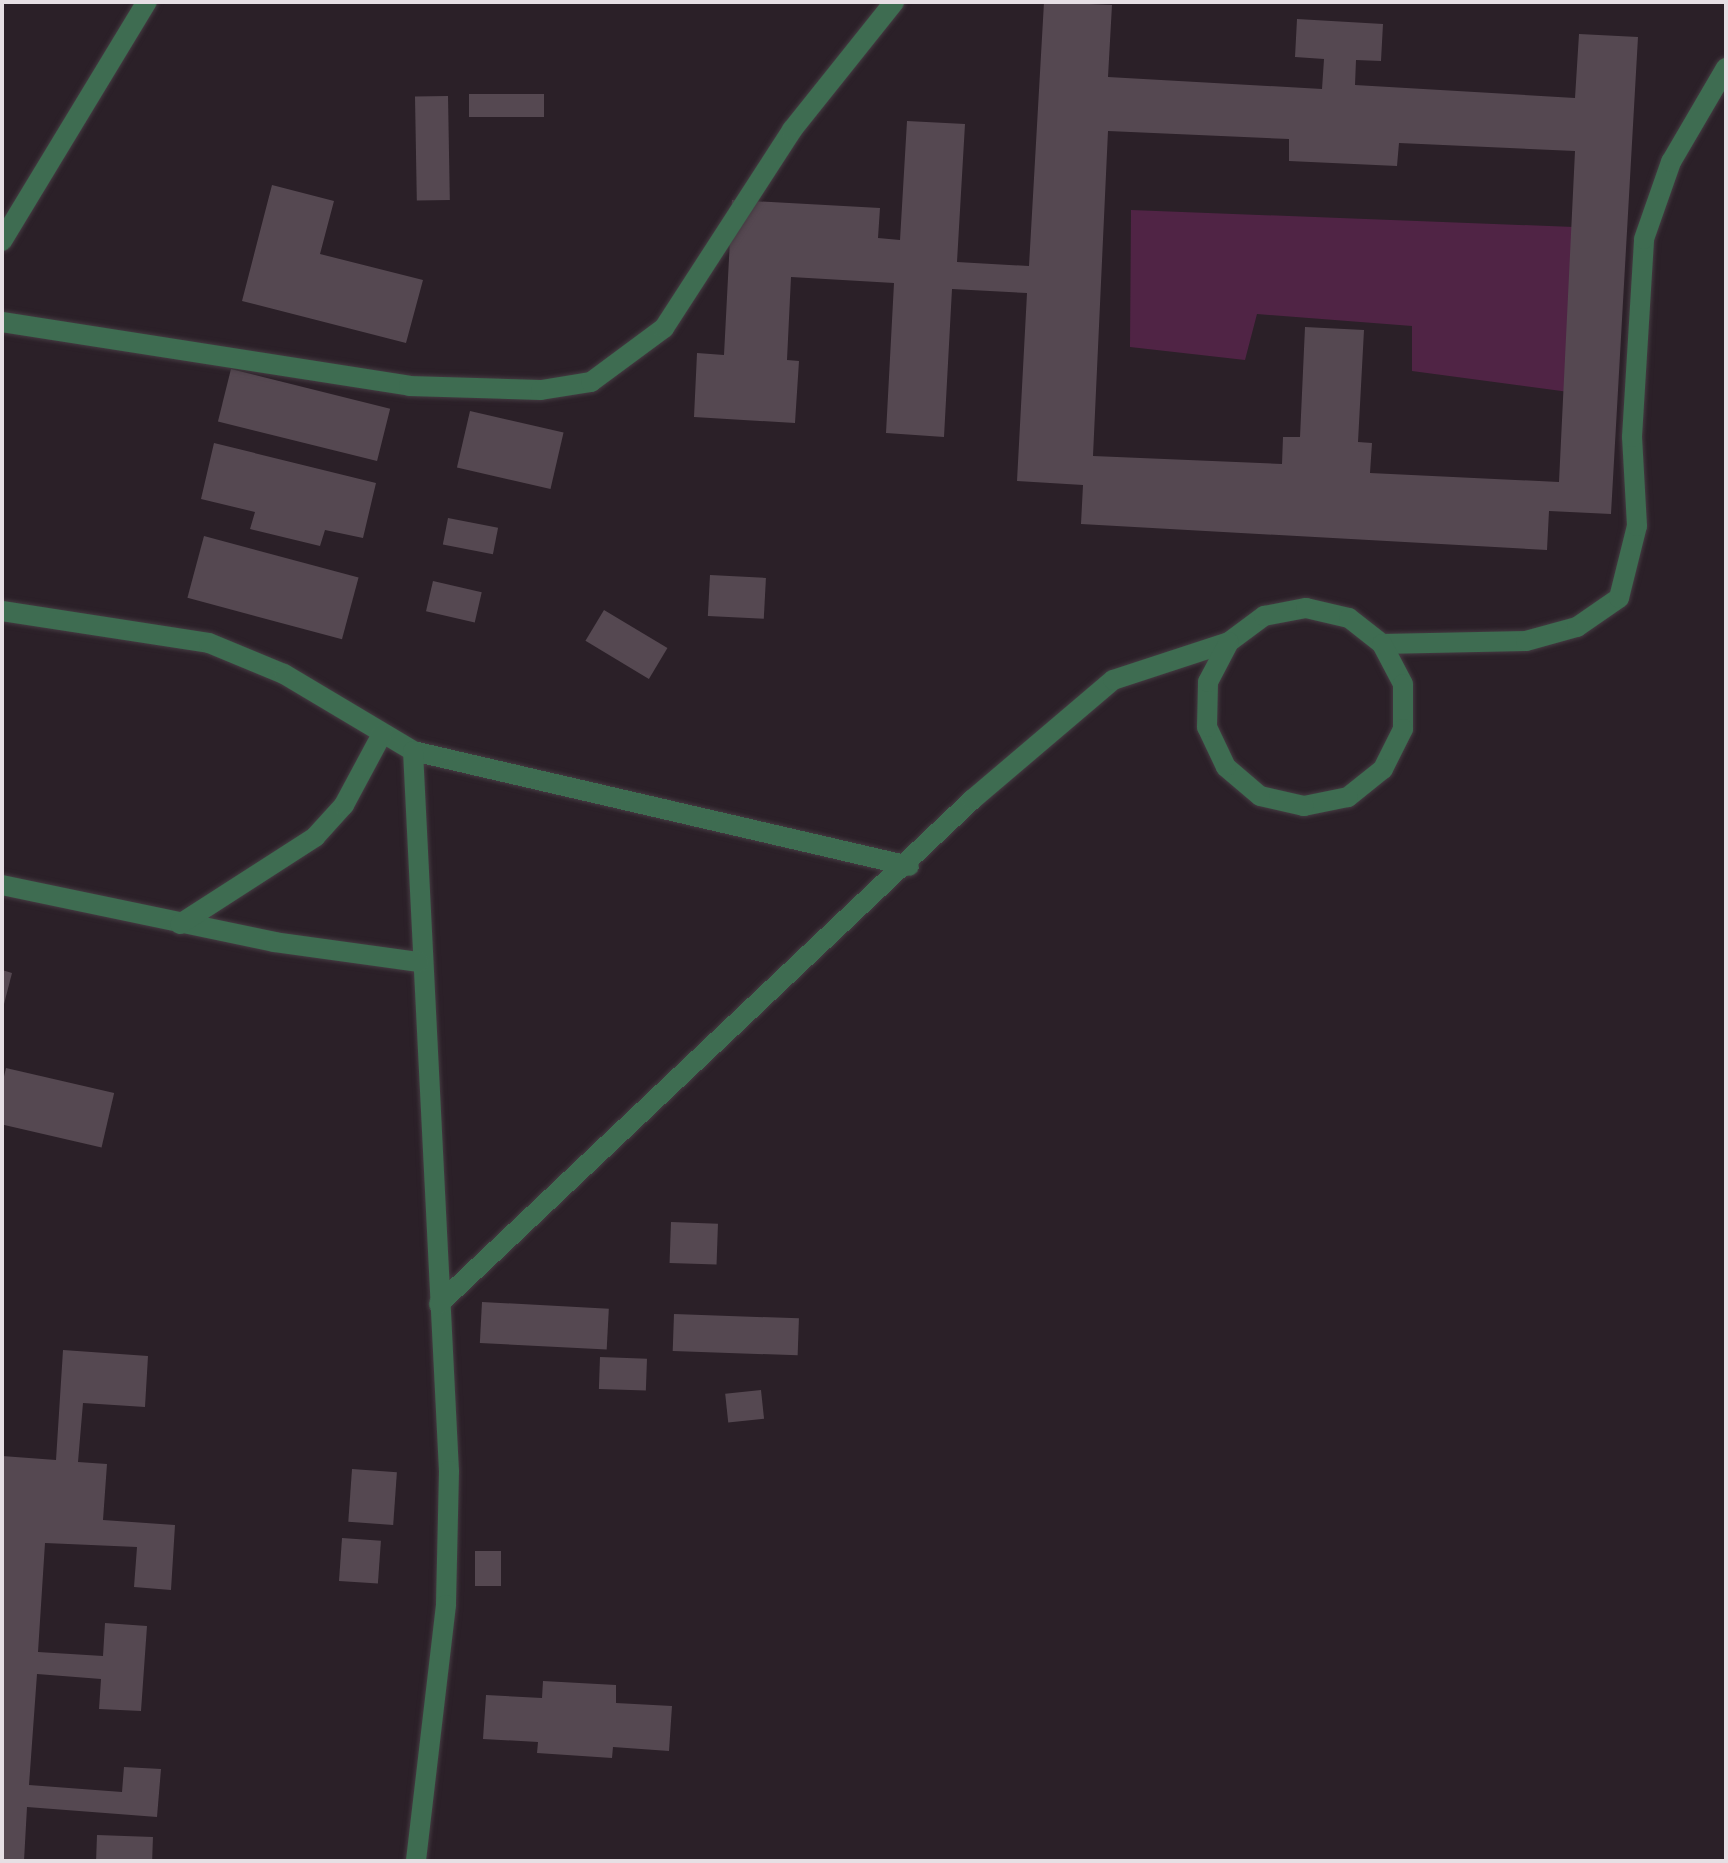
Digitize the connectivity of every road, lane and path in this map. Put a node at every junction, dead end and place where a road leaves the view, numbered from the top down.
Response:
1 (147, 2) edge
2 (894, 2) edge
3 (1726, 68) edge
4 (2, 241) edge
5 (2, 322) edge
6 (2, 611) edge
7 (1229, 642) junction
8 (1382, 644) junction
9 (382, 734) junction
10 (413, 751) junction
11 (909, 866) junction
12 (2, 885) edge
13 (180, 924) junction
14 (419, 962) junction
15 (439, 1304) junction
16 (416, 1861) edge

1 - 4 street
2 - 5 street
3 - 8 street
6 - 9 street
7 - 8 street
7 - 8 street
7 - 11 street
9 - 10 street
9 - 13 street
10 - 11 street
10 - 14 street
11 - 15 street
12 - 13 street
13 - 14 street
14 - 15 street
15 - 16 street

